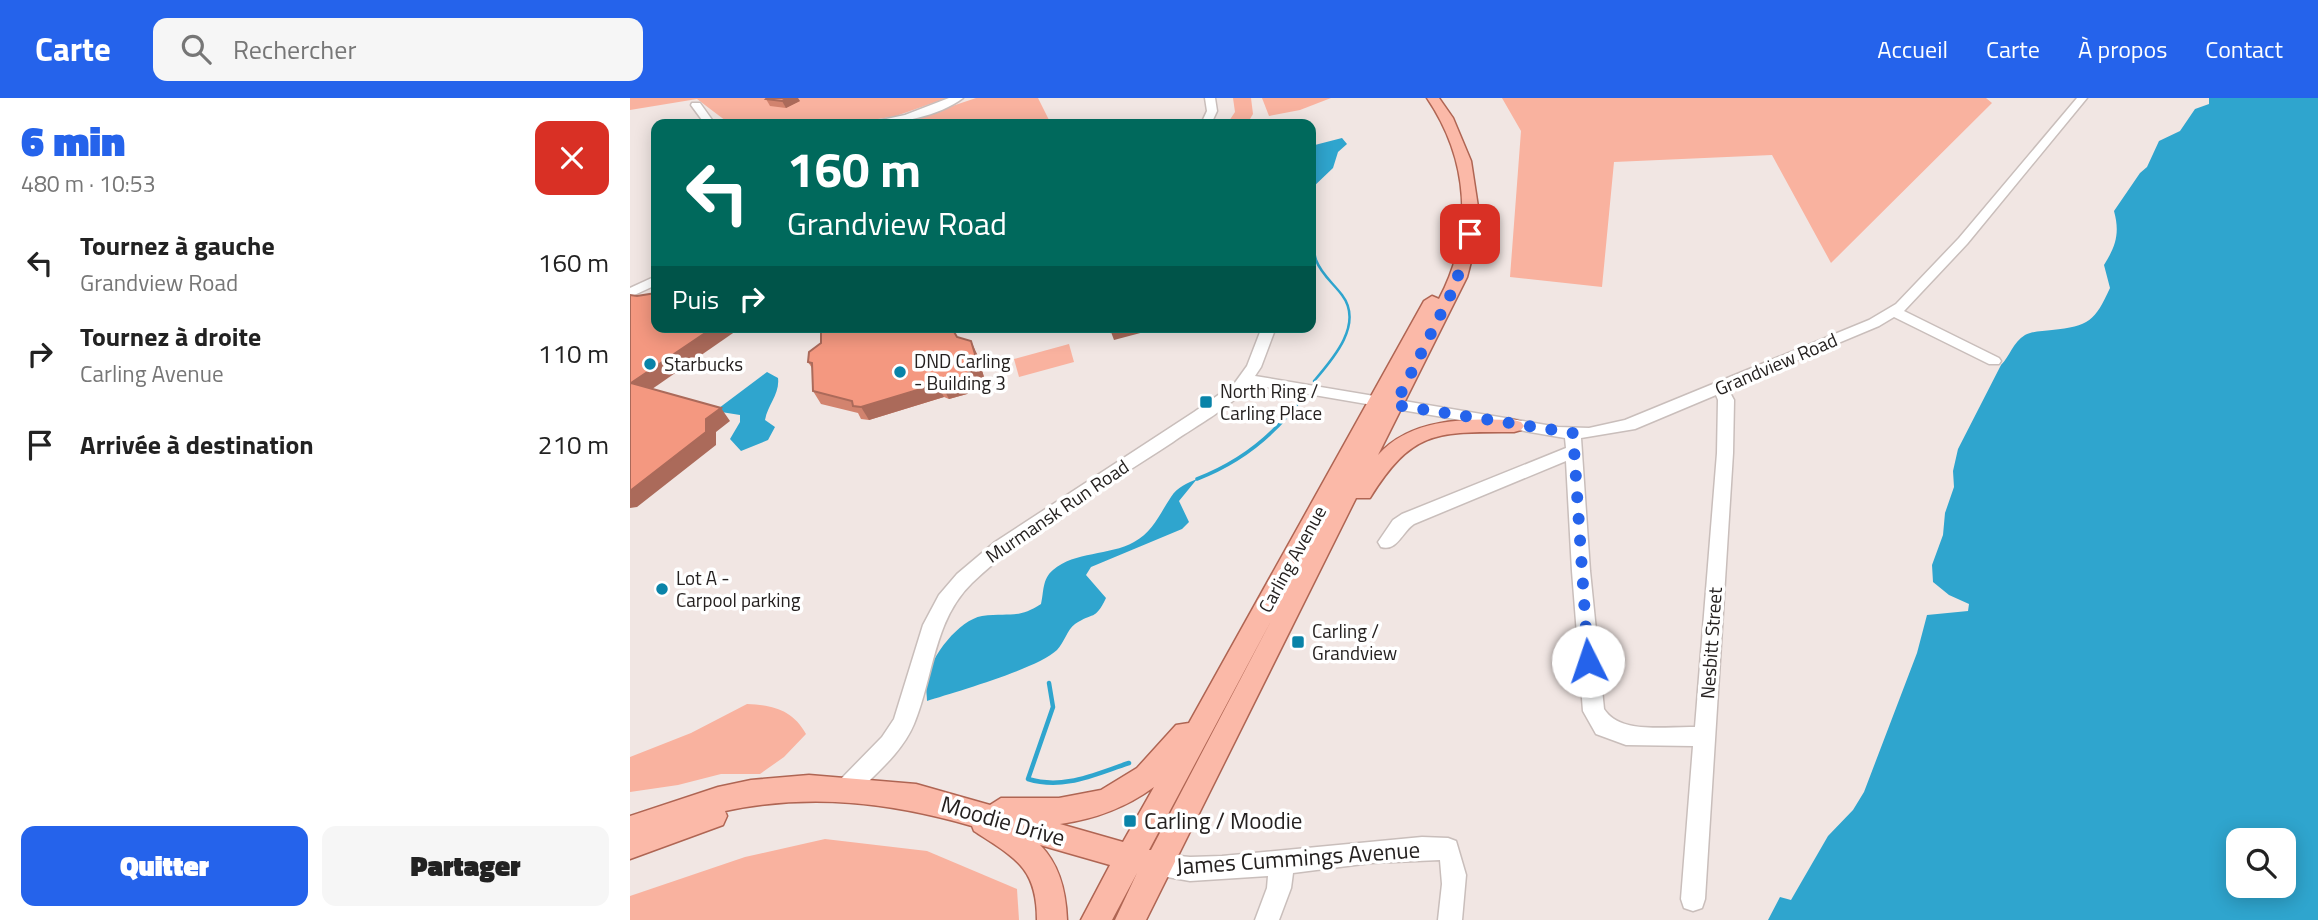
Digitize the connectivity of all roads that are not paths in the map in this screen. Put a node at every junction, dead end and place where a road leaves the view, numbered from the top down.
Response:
1 (958, 98) edge
2 (1210, 98) edge
3 (1433, 98) edge
4 (2082, 98) edge
5 (696, 105) dead end
6 (706, 119) edge
7 (900, 119) edge
8 (1208, 119) edge
9 (651, 282) edge
10 (630, 293) edge
11 (1893, 311) junction
12 (1267, 333) edge
13 (1994, 361) dead end
14 (1247, 379) junction
15 (1720, 388) junction
16 (1386, 403) junction
17 (1514, 426) junction
18 (1574, 442) junction
19 (1387, 542) dead end
20 (1312, 566) junction
21 (1238, 657) junction
22 (1704, 737) junction
23 (845, 790) junction
24 (964, 809) junction
25 (630, 829) edge
26 (630, 845) edge
27 (1130, 857) junction
28 (1282, 863) junction
29 (1158, 866) junction
30 (1693, 899) dead end
31 (1052, 920) edge
32 (1096, 920) edge
33 (1130, 920) edge
34 (1267, 920) edge
35 (1450, 920) edge

1 - 7 street
2 - 8 street
3 - 16 main road, Carling Avenue
4 - 11 street, Grandview Road
5 - 6 street
9 - 10 street
11 - 13 street
11 - 15 street, Grandview Road
12 - 14 street, Murmansk Run Road
14 - 16 street, Grandview Road
14 - 23 street, Murmansk Run Road
15 - 18 street, Grandview Road
15 - 22 street, Nesbitt Street
16 - 17 street, Grandview Road
16 - 20 main road, Carling Avenue
16 - 21 main road, Carling Avenue
17 - 18 street, Grandview Road
17 - 20 main road
18 - 19 street, Grandview Road
18 - 22 street
20 - 29 main road, Carling Avenue
21 - 24 main road
21 - 27 main road, Carling Avenue
22 - 30 street, Nesbitt Street
23 - 24 main road, Moodie Drive
23 - 25 main road, Moodie Drive
23 - 26 main road, Moodie Drive
24 - 27 main road, Moodie Drive
24 - 31 main road
27 - 29 main road, Moodie Drive
27 - 32 main road, Carling Avenue
28 - 29 street, James Cummings Avenue
28 - 34 street
28 - 35 street, James Cummings Avenue
29 - 33 main road, Carling Avenue

